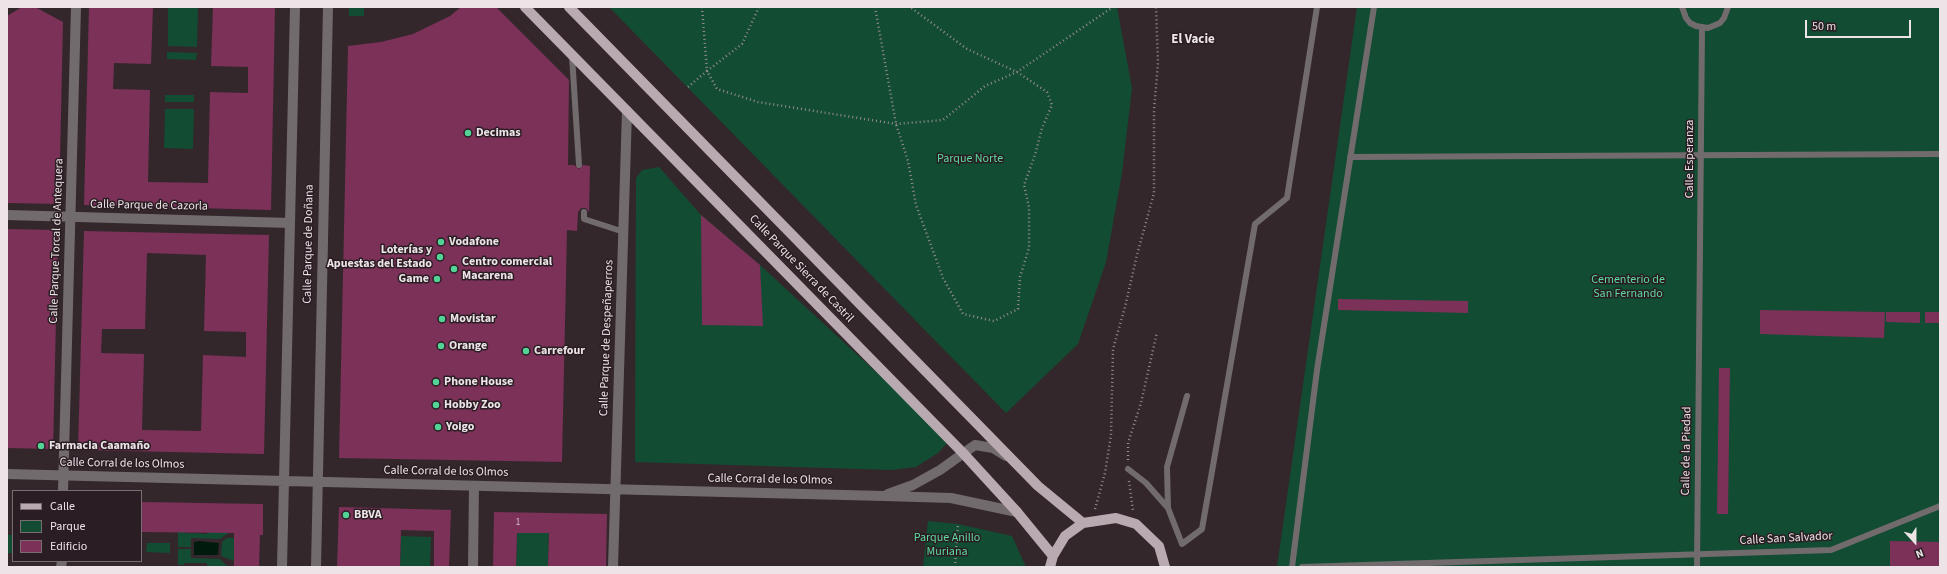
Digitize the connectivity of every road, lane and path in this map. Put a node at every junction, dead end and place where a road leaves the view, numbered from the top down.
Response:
1 (76, 7) edge
2 (295, 7) edge
3 (328, 7) edge
4 (525, 7) edge
5 (569, 7) edge
6 (702, 7) edge
7 (759, 7) edge
8 (875, 7) edge
9 (910, 7) edge
10 (1114, 7) edge
11 (1156, 7) edge
12 (1317, 7) edge
13 (1374, 7) edge
14 (1682, 7) edge
15 (1728, 7) edge
16 (1702, 28) junction
17 (572, 54) junction
18 (707, 71) junction
19 (1017, 72) junction
20 (688, 87) dead end
21 (627, 111) junction
22 (896, 124) junction
23 (1940, 154) edge
24 (1701, 155) junction
25 (1350, 157) junction
26 (579, 165) dead end
27 (584, 212) dead end
28 (7, 215) edge
29 (71, 217) junction
30 (290, 223) junction
31 (624, 232) junction
32 (1156, 332) dead end
33 (1699, 335) joint
34 (1187, 396) dead end
35 (963, 453) junction
36 (1010, 458) junction
37 (1128, 469) junction
38 (7, 474) edge
39 (64, 475) junction
40 (284, 481) junction
41 (318, 482) junction
42 (474, 486) junction
43 (616, 489) junction
44 (63, 490) edge
45 (884, 496) junction
46 (1940, 506) edge
47 (1168, 508) junction
48 (1017, 512) junction
49 (1088, 522) junction
50 (958, 524) dead end
51 (1136, 524) junction
52 (1697, 554) junction
53 (1053, 556) junction
54 (282, 567) edge
55 (316, 567) edge
56 (473, 567) edge
57 (614, 567) edge
58 (954, 567) edge
59 (1050, 567) edge
60 (1165, 567) edge
61 (1292, 567) edge
62 (1302, 567) edge
63 (1697, 567) edge

1 - 29 street, Calle Parque Torcal de Antequera
2 - 30 street, Calle Parque de Doñana
3 - 41 street, Calle Parque de Doñana
4 - 17 main road, Calle Parque Sierra de Castril
5 - 36 main road, Calle Parque Sierra de Castril
6 - 18 path
7 - 18 path
8 - 22 path
9 - 19 path
10 - 19 path
11 - 49 path
12 - 47 lane
13 - 25 lane
14 - 16 lane
15 - 16 lane
16 - 24 lane, Calle Esperanza
17 - 21 main road, Calle Parque Sierra de Castril
17 - 26 lane
18 - 20 path
18 - 22 path
19 - 22 path
19 - 22 path
21 - 31 street, Calle Parque de Despeñaperros
21 - 35 main road, Calle Parque Sierra de Castril
23 - 24 lane
24 - 25 lane
24 - 33 lane, Calle Esperanza
25 - 61 lane
27 - 31 lane
28 - 29 street, Calle Parque de Cazorla
29 - 30 street, Calle Parque de Cazorla
29 - 39 street, Calle Parque Torcal de Antequera
30 - 40 street, Calle Parque de Doñana
31 - 43 street, Calle Parque de Despeñaperros
32 - 37 path
33 - 52 lane, Calle de la Piedad
34 - 47 lane
35 - 36 street
35 - 45 street
35 - 48 main road, Calle Parque Sierra de Castril
36 - 49 main road, Calle Parque Sierra de Castril
37 - 47 lane
37 - 51 path
38 - 39 street, Calle Corral de los Olmos
39 - 40 street, Calle Corral de los Olmos
39 - 44 street, Calle Parque Torcal de Antequera
40 - 41 street, Calle Corral de los Olmos
40 - 54 street, Calle Parque de Doñana
41 - 42 street, Calle Corral de los Olmos
41 - 55 street, Calle Parque de Doñana
42 - 43 street, Calle Corral de los Olmos
42 - 56 street
43 - 45 street, Calle Corral de los Olmos
43 - 57 street, Calle Parque de Despeñaperros
45 - 48 street, Calle Corral de los Olmos
46 - 52 lane, Calle San Salvador
48 - 53 main road, Calle Parque Sierra de Castril
49 - 51 main road
49 - 53 main road
50 - 58 path
51 - 60 main road
52 - 62 lane, Calle San Salvador
52 - 63 lane, Calle de la Piedad
53 - 59 main road

